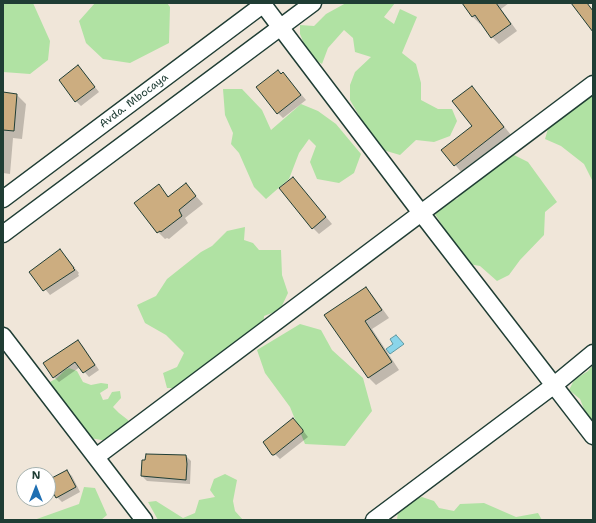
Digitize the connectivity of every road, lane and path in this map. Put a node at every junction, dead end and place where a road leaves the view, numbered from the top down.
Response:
1 (313, 3) edge
2 (263, 4) edge
3 (280, 28) junction
4 (593, 84) edge
5 (3, 199) edge
6 (421, 213) junction
7 (3, 234) edge
8 (3, 336) edge
9 (593, 353) edge
10 (553, 386) junction
11 (593, 436) edge
12 (96, 457) junction
13 (381, 518) edge
14 (144, 520) edge

1 - 3 street
2 - 3 street
2 - 5 street, Avda. Mbocaya
3 - 6 street
3 - 7 street
4 - 6 street
6 - 10 street
6 - 12 street
8 - 12 street
9 - 10 street
10 - 11 street
10 - 13 street
12 - 14 street

